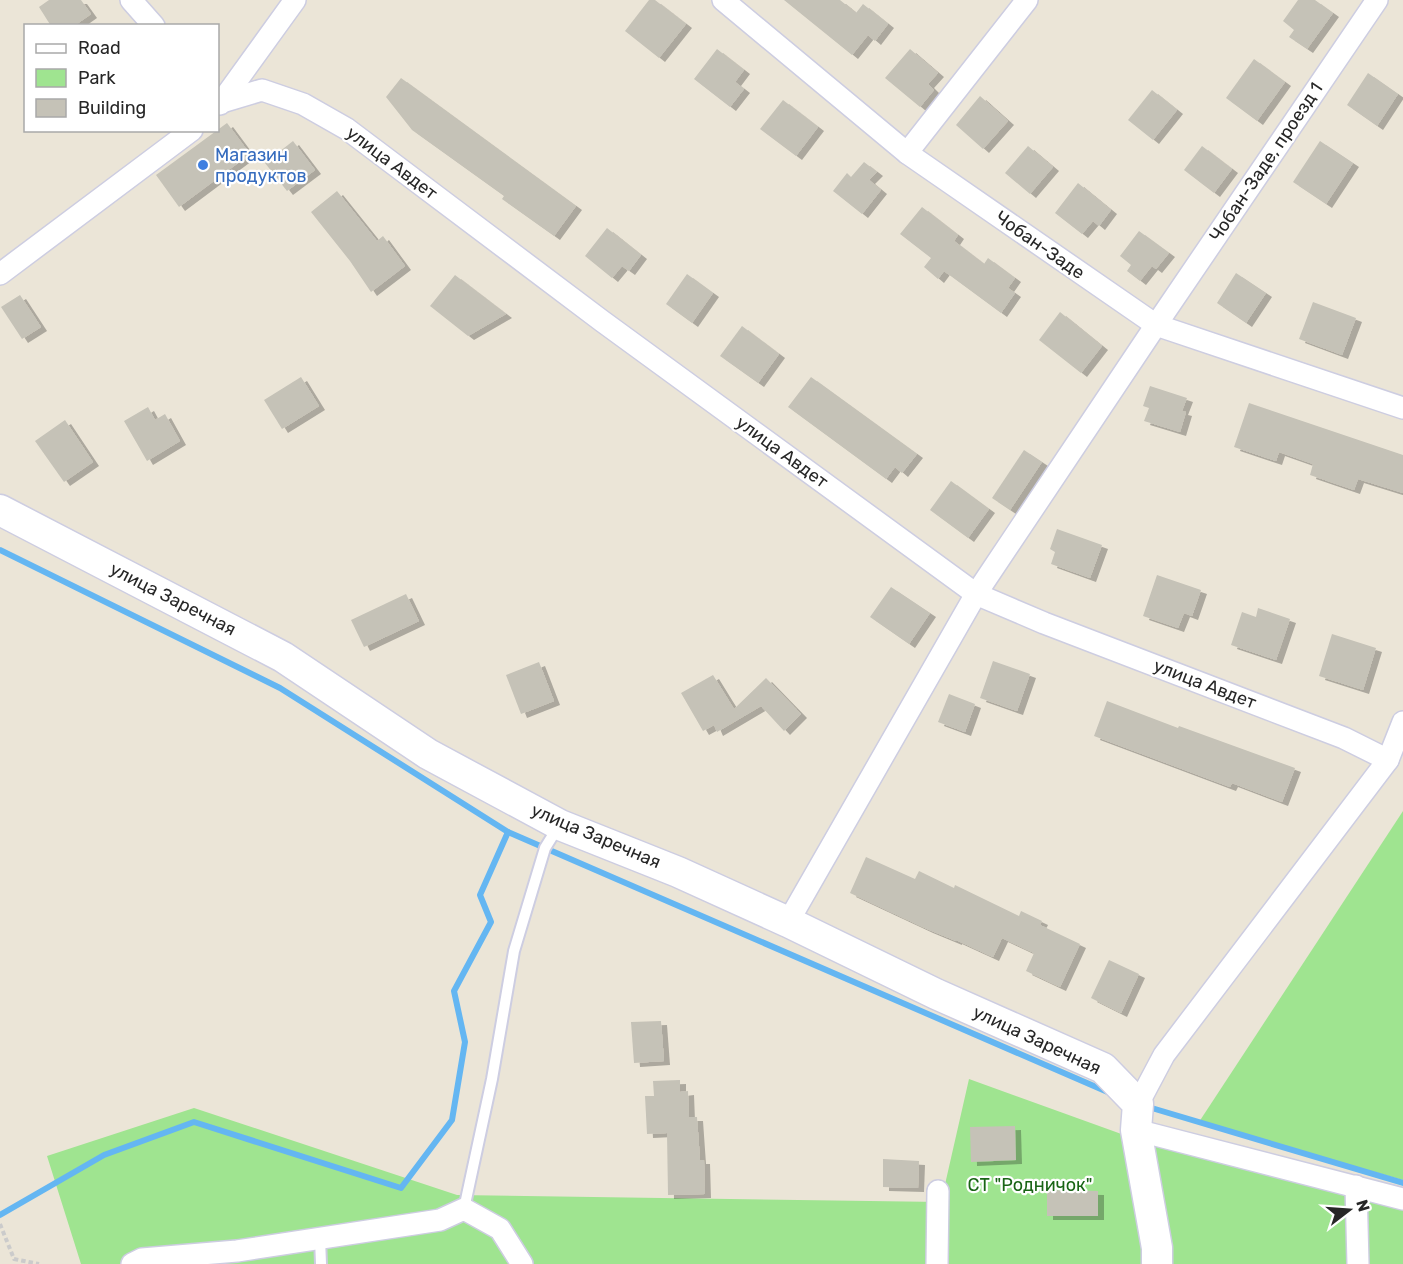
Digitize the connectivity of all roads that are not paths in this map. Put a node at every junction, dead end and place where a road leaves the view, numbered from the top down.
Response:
1 (130, 0) edge
2 (296, 0) edge
3 (723, 0) edge
4 (1027, 0) edge
5 (1377, 0) edge
6 (152, 24) edge
7 (219, 101) edge
8 (189, 132) edge
9 (907, 153) junction
10 (0, 274) edge
11 (1156, 325) junction
12 (1403, 408) edge
13 (0, 510) edge
14 (976, 594) junction
15 (1403, 722) edge
16 (1388, 760) junction
17 (560, 825) junction
18 (788, 922) junction
19 (1137, 1117) junction
20 (1356, 1186) junction
21 (938, 1191) dead end
22 (1403, 1199) edge
23 (464, 1209) junction
24 (320, 1238) junction
25 (132, 1264) edge
26 (321, 1264) edge
27 (522, 1264) edge
28 (937, 1264) edge
29 (1157, 1264) edge
30 (1358, 1264) edge

1 - 6 street
2 - 7 street
3 - 9 street, Чобан-Заде
4 - 9 street
5 - 11 street, Чобан-Заде, проезд 1
7 - 14 street, улица Авдет
8 - 10 street
9 - 11 street, Чобан-Заде
11 - 12 street, Чобан-Заде
11 - 14 street, Чобан-Заде, проезд 1
13 - 17 street, улица Заречная
14 - 16 street, улица Авдет
14 - 18 street, Чобан-Заде, проезд 1
15 - 16 street
16 - 19 street
17 - 18 street, улица Заречная
17 - 23 lane
18 - 19 street, улица Заречная
19 - 20 street
19 - 29 street
20 - 22 street
20 - 30 street
21 - 28 street
23 - 24 street
23 - 27 street
24 - 25 street
24 - 26 lane

